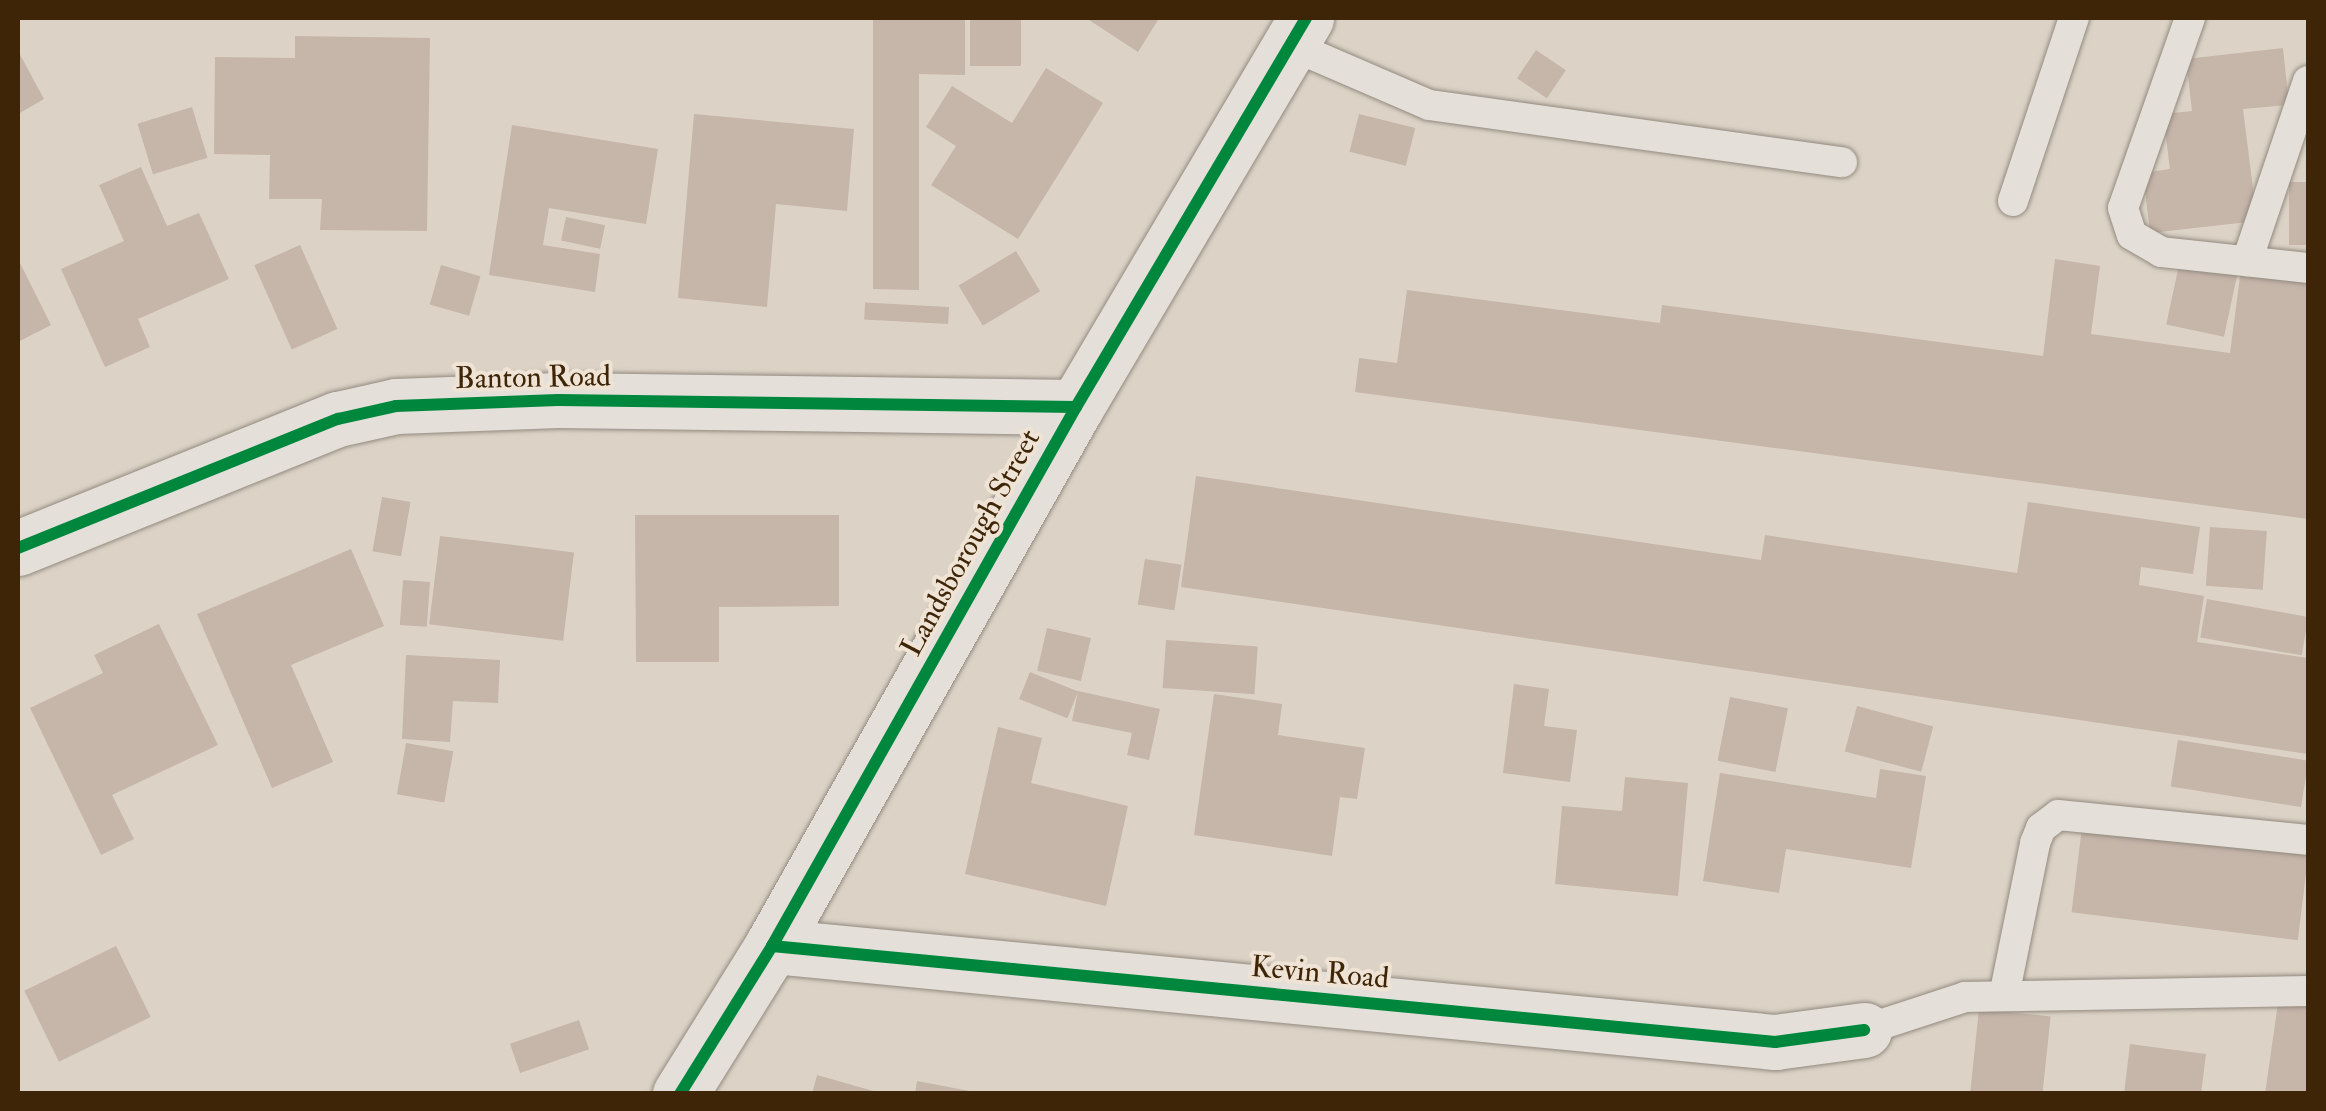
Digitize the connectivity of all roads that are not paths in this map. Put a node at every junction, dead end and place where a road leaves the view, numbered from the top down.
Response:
1 (2074, 18) edge
2 (2190, 18) edge
3 (1298, 31) edge
4 (2308, 81) edge
5 (1842, 162) dead end
6 (2013, 201) dead end
7 (2247, 261) junction
8 (2308, 268) edge
9 (1076, 408) junction
10 (18, 548) edge
11 (2308, 840) edge
12 (772, 946) junction
13 (2308, 991) edge
14 (2004, 996) junction
15 (1864, 1030) joint
16 (680, 1094) edge

1 - 6 lane
2 - 7 lane
3 - 5 lane
3 - 9 street, Landsborough Street
4 - 7 lane
7 - 8 lane
9 - 10 street, Banton Road
9 - 12 street, Landsborough Street
11 - 14 lane
12 - 15 street, Kevin Road
12 - 16 street, Landsborough Street
13 - 14 lane
14 - 15 lane

